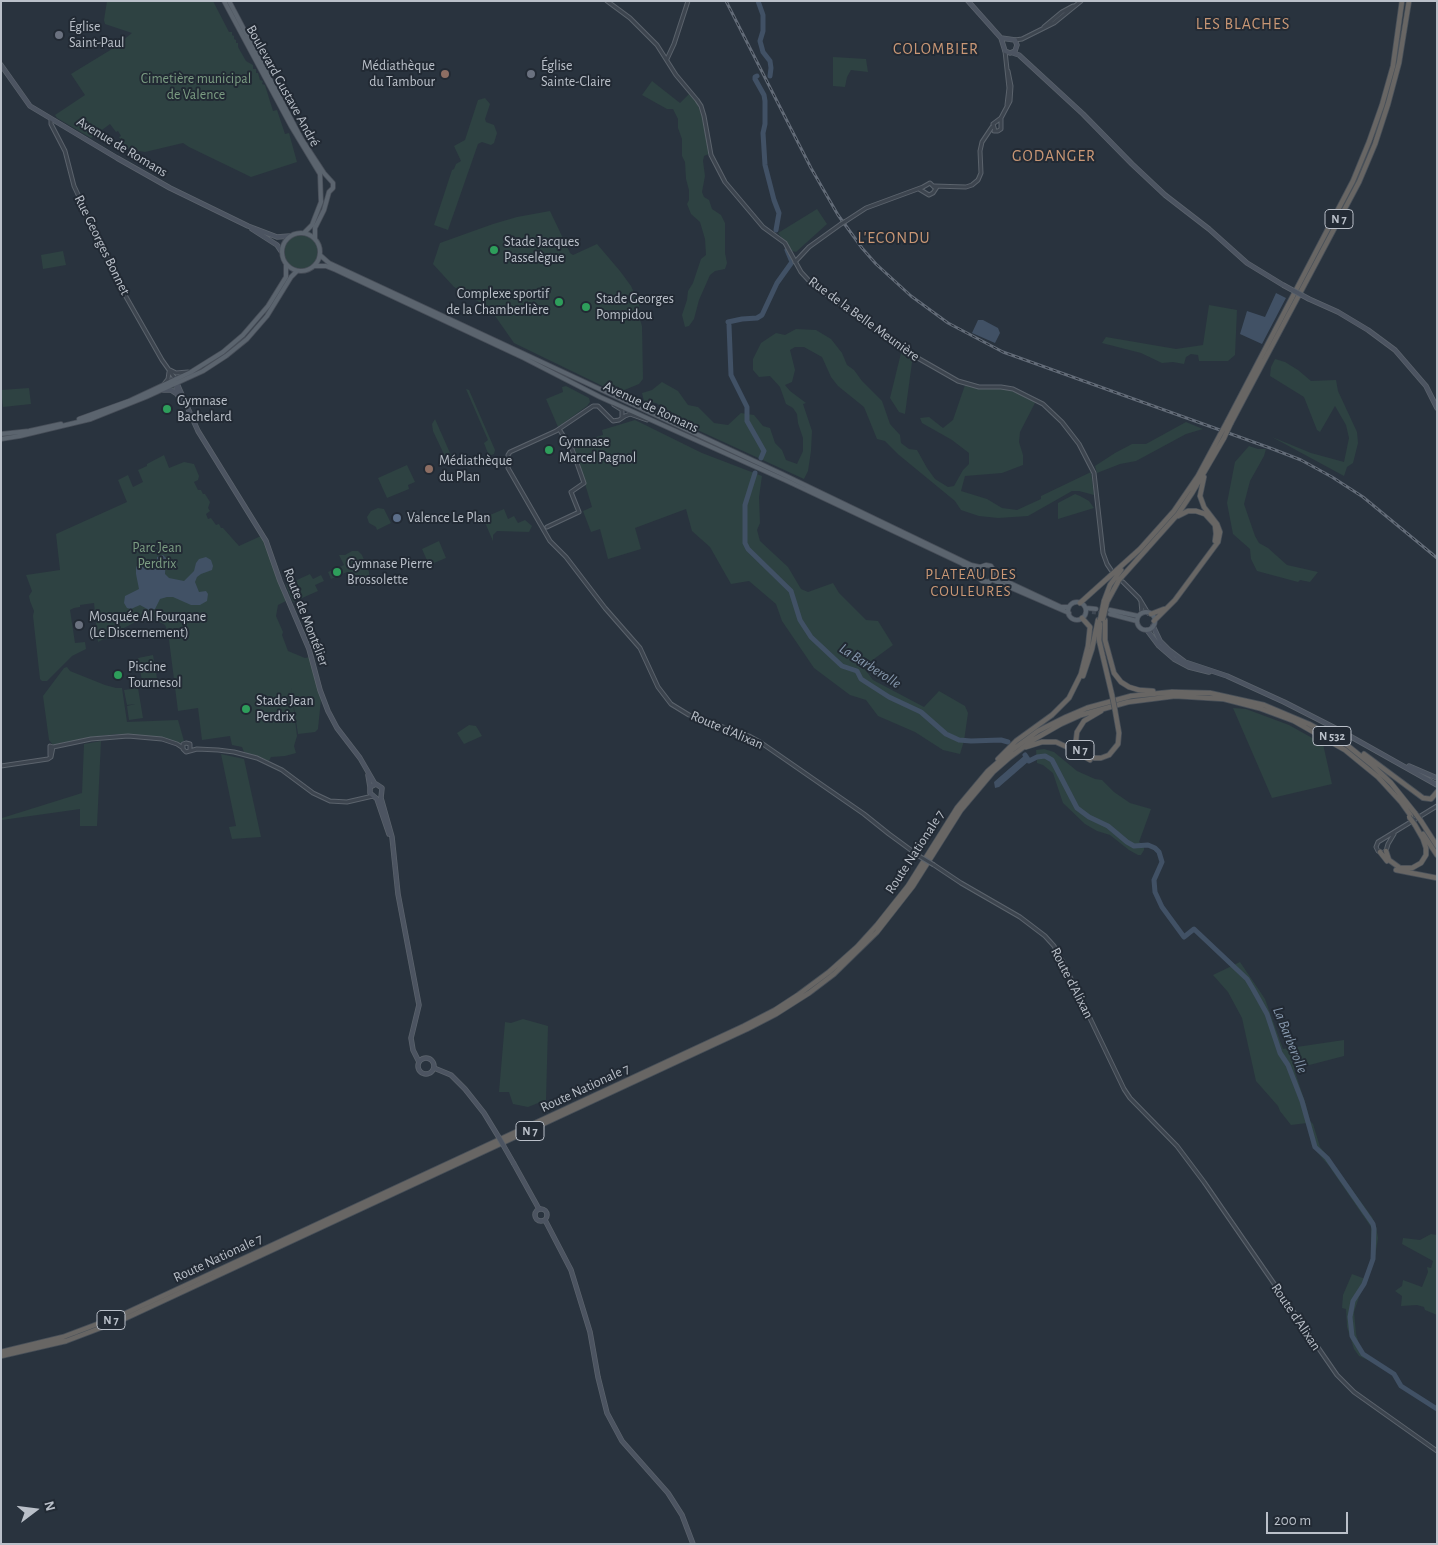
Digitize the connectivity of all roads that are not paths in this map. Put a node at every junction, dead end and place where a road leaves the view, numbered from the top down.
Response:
1 (224, 1) edge
2 (229, 1) edge
3 (607, 1) edge
4 (688, 1) edge
5 (968, 1) edge
6 (1081, 1) edge
7 (1402, 1) edge
8 (1409, 1) edge
9 (1022, 39) junction
10 (1015, 40) junction
11 (1005, 41) junction
12 (1017, 47) junction
13 (1009, 52) junction
14 (1019, 55) junction
15 (666, 59) junction
16 (1, 65) edge
17 (51, 119) junction
18 (999, 123) junction
19 (993, 129) junction
20 (328, 179) junction
21 (321, 181) junction
22 (923, 188) junction
23 (935, 188) junction
24 (322, 190) junction
25 (329, 192) junction
26 (248, 226) junction
27 (304, 233) junction
28 (290, 236) junction
29 (315, 239) junction
30 (281, 251) junction
31 (320, 255) junction
32 (795, 262) junction
33 (286, 265) junction
34 (314, 266) junction
35 (297, 271) junction
36 (284, 284) junction
37 (170, 371) junction
38 (191, 372) junction
39 (175, 380) junction
40 (163, 384) junction
41 (163, 390) junction
42 (178, 394) junction
43 (600, 397) junction
44 (1437, 408) edge
45 (622, 417) junction
46 (655, 423) junction
47 (1229, 423) junction
48 (559, 429) junction
49 (1, 434) edge
50 (1222, 436) junction
51 (1, 439) edge
52 (1214, 455) junction
53 (240, 499) junction
54 (884, 525) junction
55 (547, 527) dead end
56 (891, 528) junction
57 (1165, 530) junction
58 (1135, 554) junction
59 (980, 567) junction
60 (1112, 570) dead end
61 (978, 573) junction
62 (994, 578) junction
63 (1123, 582) dead end
64 (1104, 602) junction
65 (1142, 602) junction
66 (1080, 603) junction
67 (1069, 607) junction
68 (1096, 609) tunnel mouth
69 (1086, 611) junction
70 (1092, 612) tunnel mouth
71 (1110, 612) tunnel mouth
72 (1149, 613) junction
73 (1069, 614) junction
74 (1082, 618) junction
75 (1139, 619) junction
76 (1101, 620) junction
77 (1154, 623) junction
78 (1147, 630) junction
79 (1221, 674) junction
80 (1172, 692) junction
81 (1069, 698) junction
82 (1128, 702) junction
83 (1116, 710) junction
84 (1029, 737) joint
85 (1361, 742) junction
86 (191, 745) junction
87 (1347, 745) junction
88 (183, 746) junction
89 (197, 748) junction
90 (190, 750) junction
91 (1018, 751) junction
92 (1, 766) edge
93 (366, 768) junction
94 (988, 771) junction
95 (1437, 778) edge
96 (375, 784) junction
97 (1437, 785) edge
98 (370, 789) junction
99 (1437, 792) edge
100 (380, 795) junction
101 (374, 796) junction
102 (357, 800) junction
103 (1437, 806) edge
104 (1412, 815) junction
105 (1418, 824) junction
106 (1394, 834) junction
107 (1382, 840) junction
108 (1388, 844) junction
109 (392, 846) junction
110 (1437, 846) edge
111 (1386, 851) junction
112 (1380, 852) junction
113 (1437, 855) edge
114 (1437, 878) edge
115 (419, 1062) junction
116 (434, 1068) junction
117 (539, 1209) junction
118 (545, 1220) junction
119 (1, 1352) edge
120 (1, 1356) edge
121 (1437, 1451) edge
122 (693, 1544) edge

1 - 21 main road, Boulevard Gustave André
2 - 20 main road, Boulevard Gustave André
3 - 15 street, Rue de la Belle Meunière
4 - 15 street
5 - 11 main road
6 - 9 street
7 - 47 highway, N 7
8 - 47 highway, N 7
9 - 10 street
9 - 12 street
10 - 11 main road
10 - 12 main road
11 - 13 main road
12 - 13 main road
12 - 14 main road
13 - 14 main road
13 - 18 street
14 - 44 main road, bridge
15 - 32 street, Rue de la Belle Meunière
16 - 17 main road, Avenue de Romans
17 - 26 main road, Avenue de Romans
17 - 37 street, Rue Georges Bonnet
18 - 19 street
18 - 19 street
19 - 23 street
20 - 21 main road
20 - 25 main road, Boulevard Gustave André
21 - 24 main road, Boulevard Gustave André
22 - 23 street
22 - 23 street
22 - 32 street, bridge
24 - 25 main road
24 - 27 main road, Boulevard Gustave André
25 - 29 main road, Boulevard Gustave André
26 - 28 main road, Avenue de Romans
26 - 30 main road, Avenue de Romans
27 - 28 main road
27 - 29 main road
28 - 30 main road
29 - 31 main road
30 - 33 main road
31 - 34 main road
31 - 54 main road, Avenue de Romans
32 - 60 street, Rue de la Belle Meunière
33 - 35 main road
33 - 36 main road
34 - 35 main road
34 - 43 main road, Avenue de Romans
35 - 36 main road
36 - 38 main road
36 - 39 main road
37 - 38 street
37 - 39 street, Rue Georges Bonnet
37 - 40 street
38 - 39 main road
39 - 40 main road
39 - 41 main road
39 - 42 main road, Route de Montélier
39 - 53 main road, Route de Montélier
40 - 49 main road
41 - 42 main road
41 - 51 main road
42 - 53 main road, Route de Montélier
43 - 45 street
43 - 46 main road, Avenue de Romans
45 - 46 street
45 - 48 street
46 - 54 main road, Avenue de Romans
47 - 50 highway, N 7, bridge
48 - 55 street
48 - 121 street, Route d'Alixan, bridge
50 - 52 highway, N 7
50 - 58 highway, N 7
52 - 57 highway, N 7
52 - 77 highway, N 7
53 - 93 main road, Route de Montélier
54 - 56 main road, Avenue de Romans
56 - 59 main road, Avenue de Romans
56 - 61 main road, Avenue de Romans
57 - 64 highway, N 7
57 - 72 highway
58 - 64 highway, N 7
58 - 66 highway
59 - 61 main road
59 - 62 main road, Avenue de Romans
61 - 62 main road, Avenue de Romans
62 - 67 main road, Avenue de Romans
62 - 73 main road, Avenue de Romans
63 - 65 street
64 - 76 highway, N 7, bridge
65 - 72 street
65 - 75 street
66 - 67 main road
66 - 69 main road
67 - 73 main road
68 - 69 main road
69 - 70 main road
69 - 74 main road
71 - 75 main road
72 - 75 main road
72 - 77 main road
73 - 74 main road
74 - 81 highway, N 7
75 - 78 main road
76 - 80 highway, N 7
76 - 81 highway, N 7
76 - 83 highway, N 7, bridge
77 - 78 main road
77 - 79 main road
78 - 79 main road
79 - 85 main road
80 - 84 highway, N 532
80 - 87 highway, N 532
81 - 94 highway, N 7
82 - 83 highway, N 7
82 - 91 highway, N 532
82 - 104 highway, N 532
83 - 91 highway, N 7
84 - 94 highway, Route Nationale 7 / N 7
85 - 95 main road
85 - 97 main road
86 - 88 street
86 - 89 street
86 - 90 street
87 - 99 highway
87 - 104 highway, N 532
88 - 90 street
88 - 92 street
89 - 90 street
89 - 102 street
91 - 120 highway, Route Nationale 7 / N 7
93 - 96 main road, Route de Montélier
93 - 98 main road, Route de Montélier
94 - 119 highway, Route Nationale 7 / N 7
96 - 98 main road
96 - 100 main road, Route de Montélier
98 - 101 main road, Route de Montélier
98 - 102 street
100 - 101 main road
100 - 109 main road, Route de Montélier
101 - 102 street
101 - 109 main road, Route de Montélier
103 - 106 street
104 - 105 highway, N 532, bridge
105 - 110 highway, N 532
105 - 111 highway
105 - 113 highway, N 532
106 - 107 street
106 - 108 street
107 - 108 street
107 - 112 street
108 - 111 street
109 - 115 main road, Route de Montélier
111 - 112 street
112 - 114 highway
115 - 116 main road
115 - 116 main road
116 - 117 main road, bridge
117 - 118 main road
117 - 118 main road
118 - 122 main road

